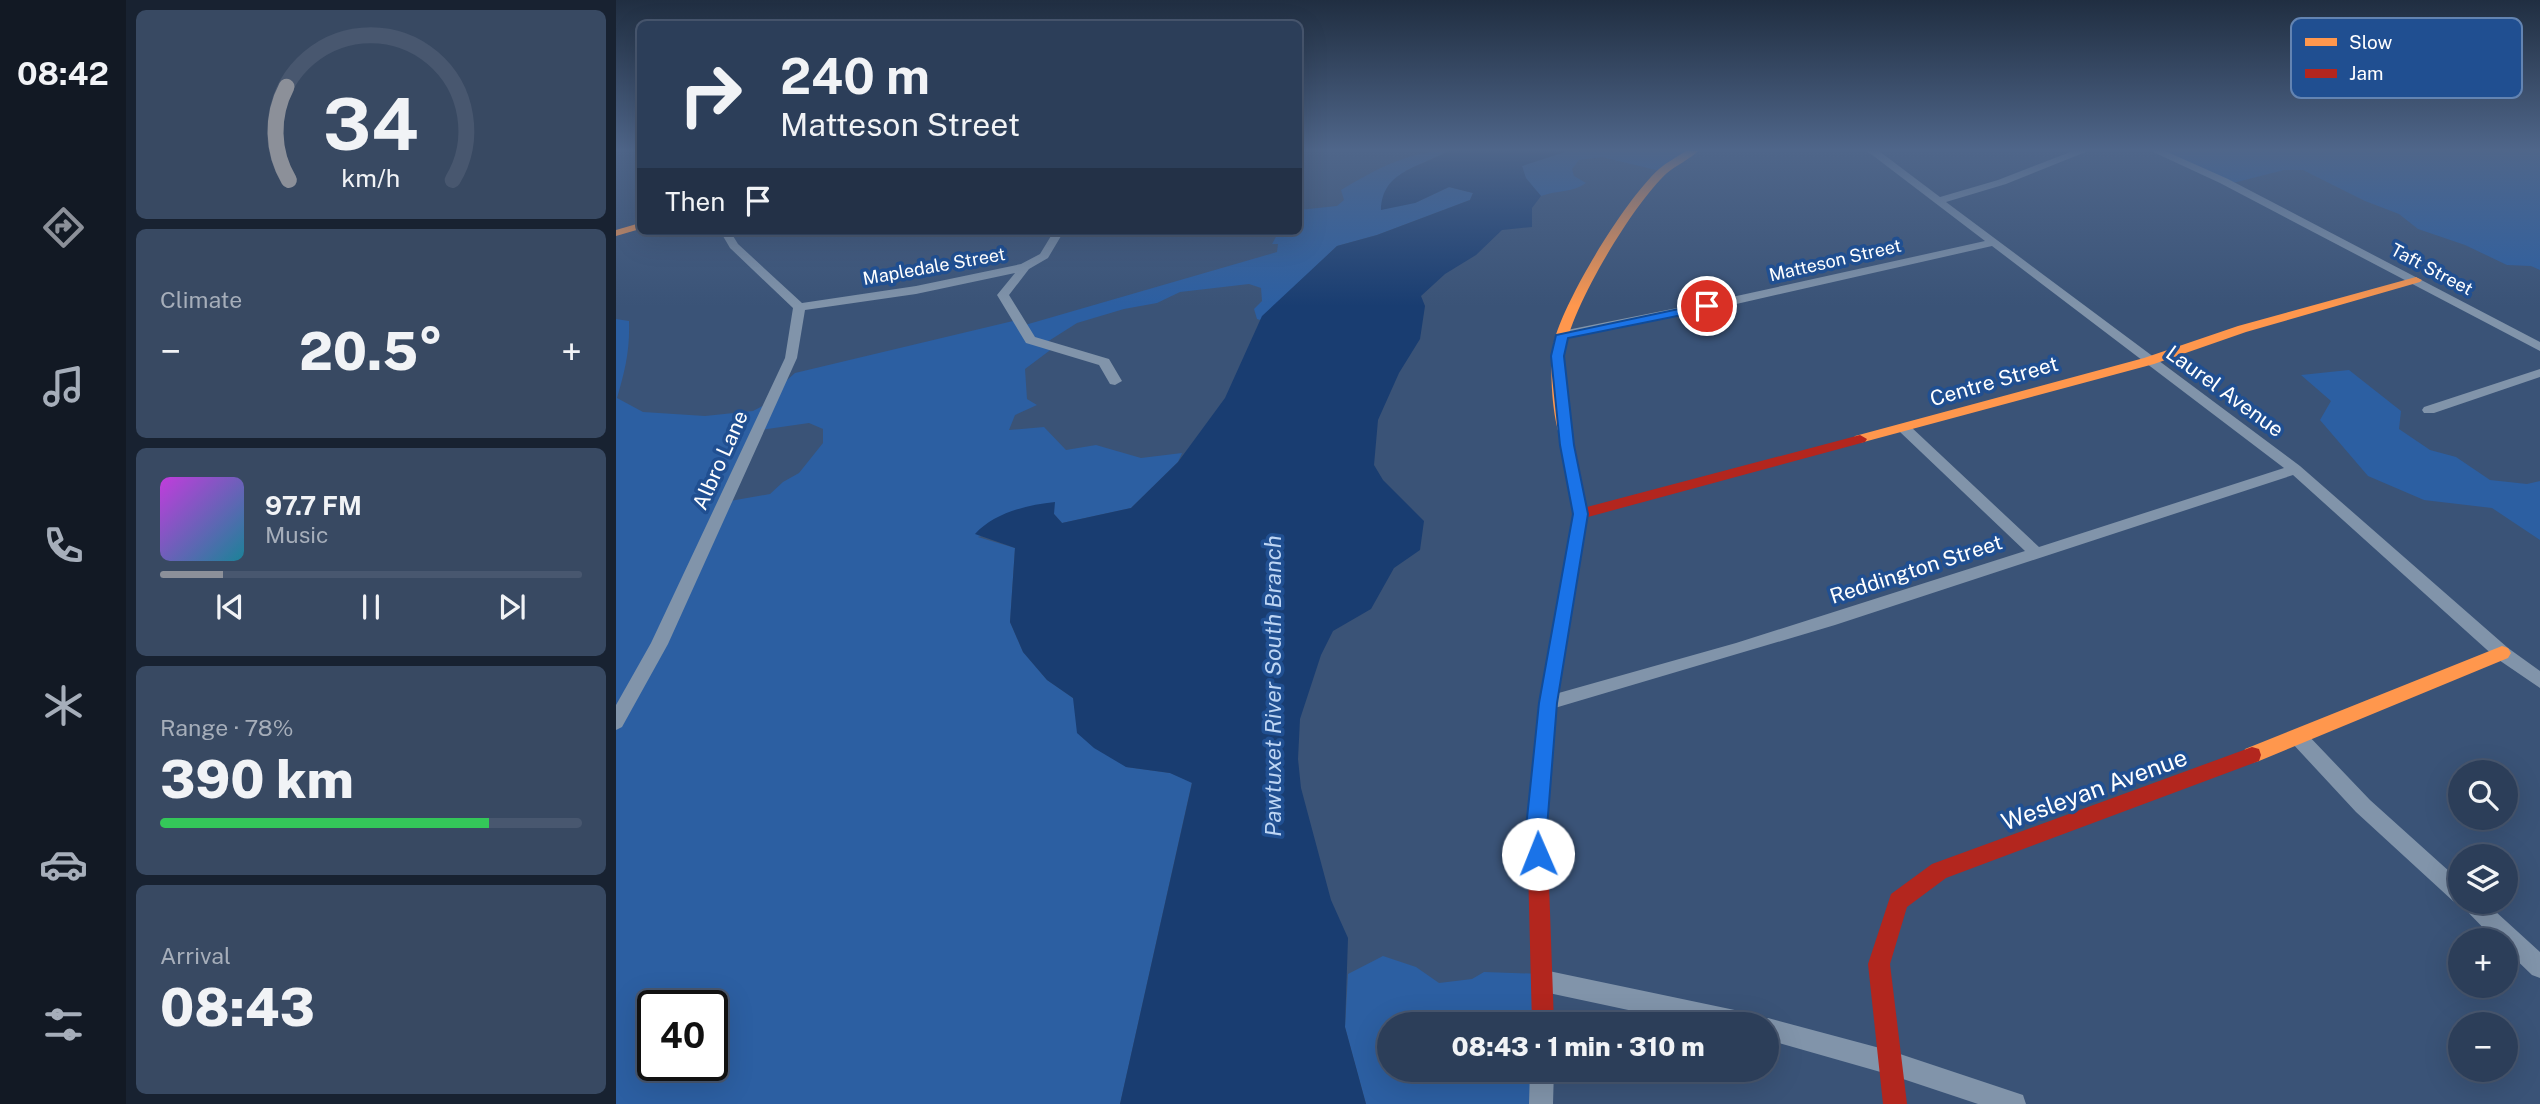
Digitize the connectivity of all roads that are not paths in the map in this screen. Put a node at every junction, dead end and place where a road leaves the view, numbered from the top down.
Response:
1 (1638, 203) edge
2 (1939, 203) edge
3 (2266, 203) edge
4 (637, 227) edge
5 (616, 233) edge
6 (727, 235) edge
7 (1057, 235) edge
8 (1992, 243) junction
9 (1025, 267) junction
10 (2416, 280) junction
11 (799, 307) junction
12 (1562, 335) junction
13 (2540, 347) edge
14 (2149, 361) junction
15 (2540, 373) edge
16 (1115, 382) dead end
17 (2429, 410) dead end
18 (1905, 429) junction
19 (2295, 469) junction
20 (1581, 514) junction
21 (2035, 552) junction
22 (2502, 653) junction
23 (2540, 681) edge
24 (1548, 703) junction
25 (616, 722) edge
26 (2299, 738) junction
27 (2448, 883) edge
28 (2483, 914) edge
29 (2540, 967) edge
30 (1544, 981) junction
31 (1543, 1012) edge
32 (1692, 1012) edge
33 (1779, 1032) edge
34 (1891, 1063) junction
35 (1542, 1082) edge
36 (1541, 1104) edge
37 (1895, 1104) edge
38 (2014, 1104) edge

1 - 12 street
2 - 8 street, Laurel Avenue
3 - 10 street, Taft Street
4 - 5 street
6 - 11 street
7 - 9 street, Mapledale Street
8 - 12 street, Matteson Street
8 - 14 street, Laurel Avenue
9 - 11 street, Mapledale Street
9 - 16 street
10 - 13 street, Taft Street
10 - 14 street, Centre Street
11 - 25 street, Albro Lane
12 - 20 street
14 - 18 street, Centre Street
14 - 19 street, Laurel Avenue
15 - 17 street
18 - 20 street, Centre Street
18 - 21 street
19 - 21 street, Reddington Street
19 - 22 street, Laurel Avenue
20 - 24 street
21 - 24 street, Reddington Street
22 - 23 street, Laurel Avenue
22 - 26 street, Wesleyan Avenue
24 - 30 street
26 - 27 street
26 - 34 street, Wesleyan Avenue
28 - 29 street
30 - 31 street
30 - 32 street
33 - 34 street
34 - 37 street, Wesleyan Avenue
34 - 38 street
35 - 36 street

